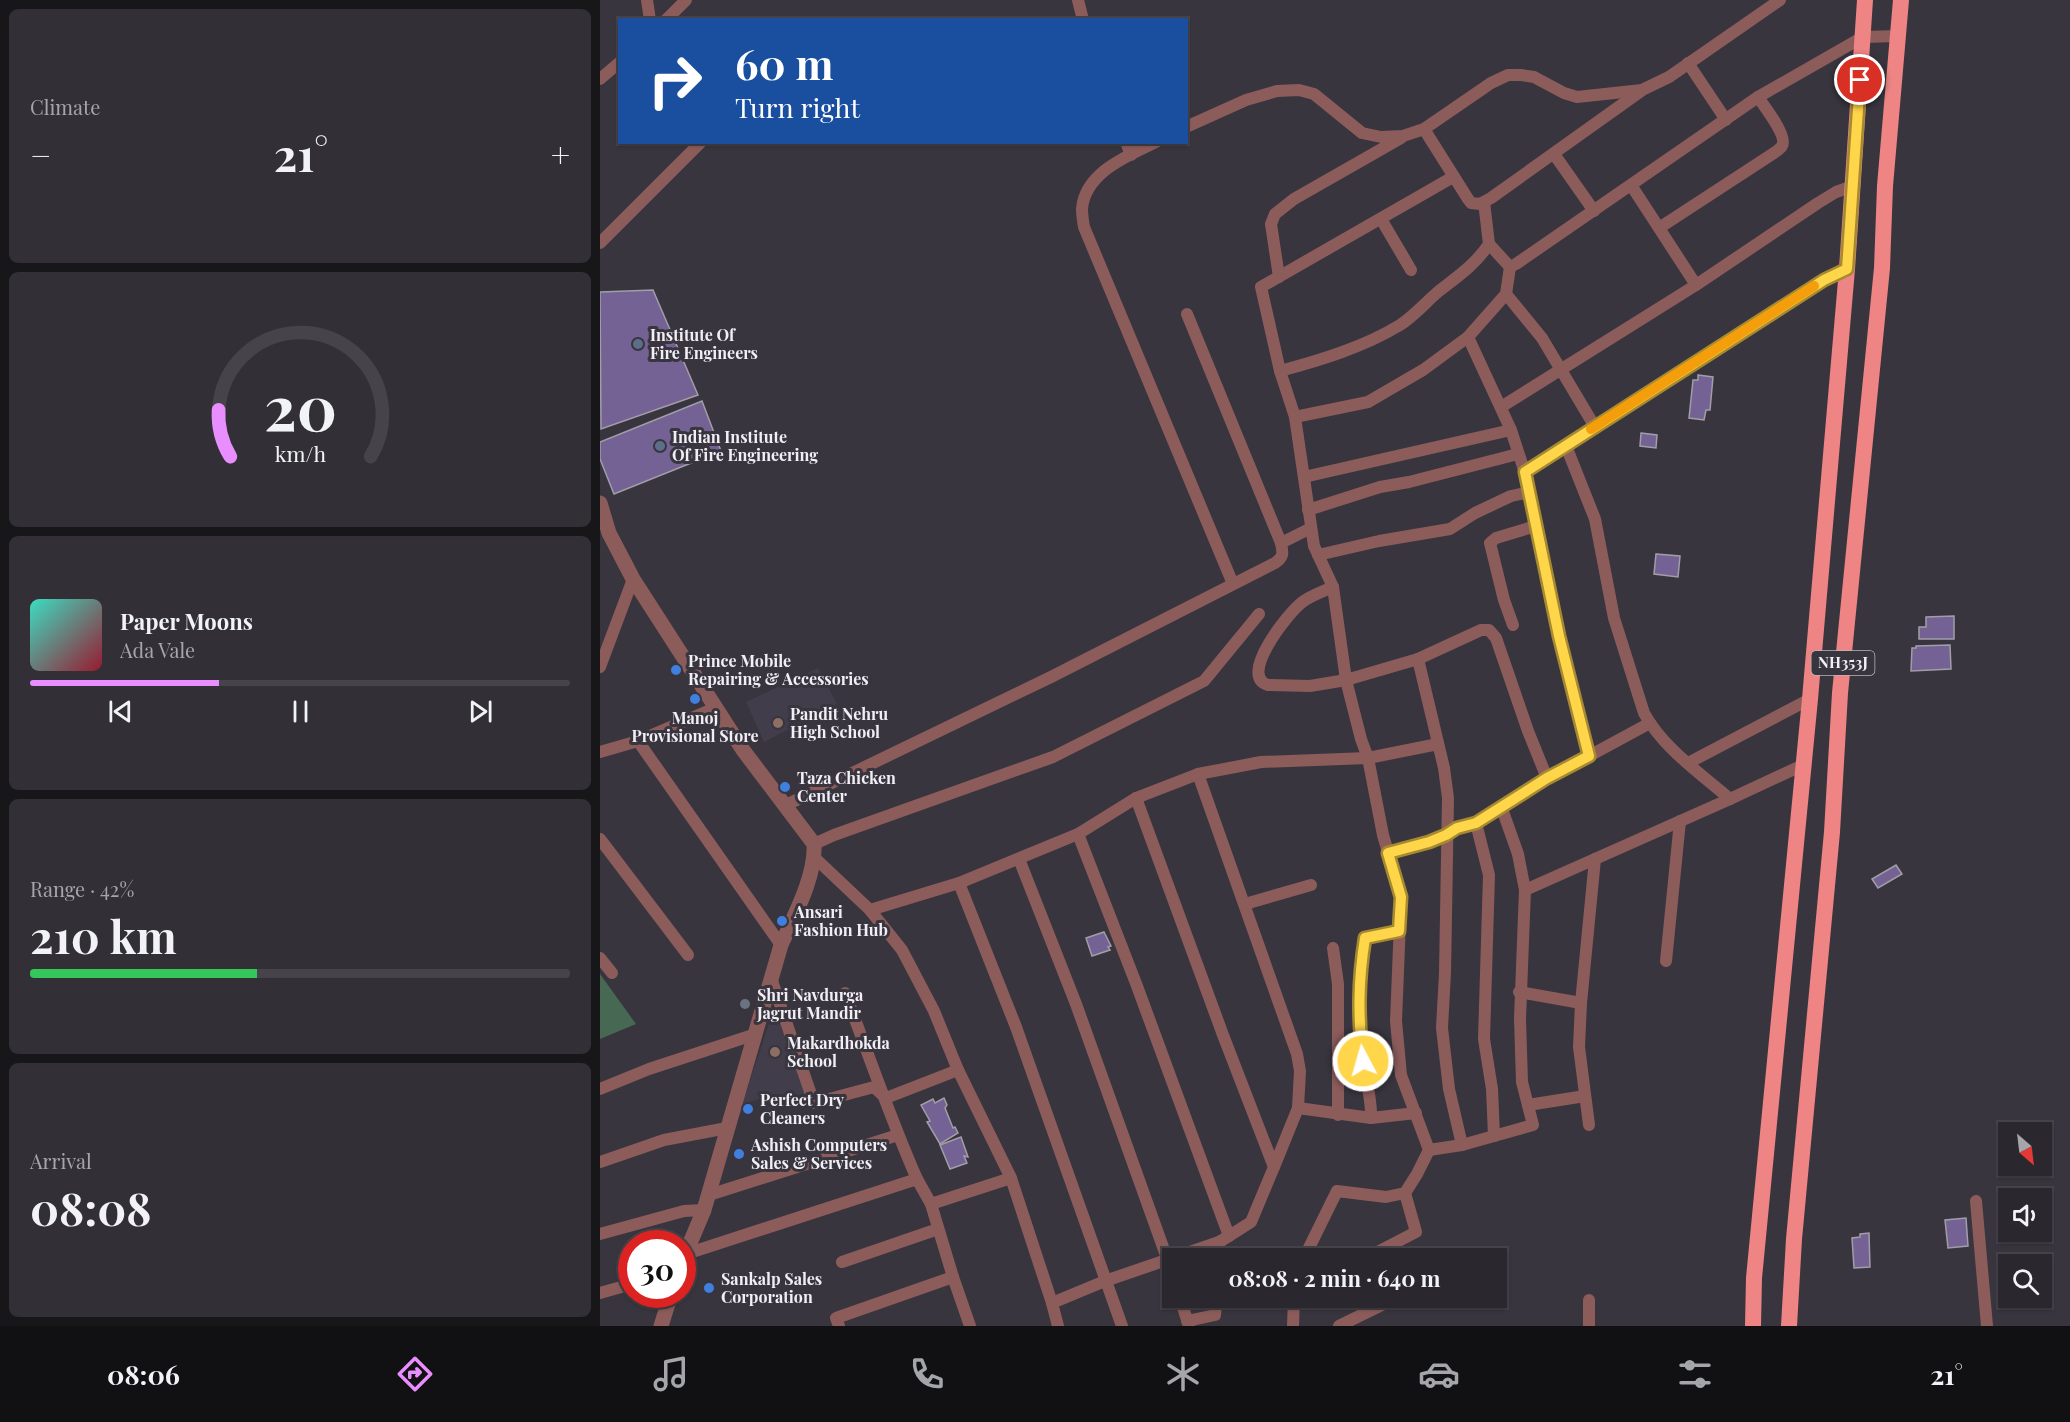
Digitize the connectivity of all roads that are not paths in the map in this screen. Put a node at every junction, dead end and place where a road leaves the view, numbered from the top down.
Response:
1 (647, 0) edge
2 (686, 0) edge
3 (1078, 0) edge
4 (1780, 0) edge
5 (1865, 0) edge
6 (1901, 0) edge
7 (650, 18) edge
8 (668, 18) edge
9 (1082, 18) edge
10 (1898, 36) junction
11 (1863, 37) junction
12 (1688, 63) junction
13 (618, 64) edge
14 (600, 79) edge
15 (1642, 90) junction
16 (1758, 97) junction
17 (1726, 120) junction
18 (1188, 127) edge
19 (1424, 129) junction
20 (1403, 136) junction
21 (699, 144) edge
22 (1127, 144) edge
23 (1152, 144) edge
24 (1554, 154) junction
25 (1131, 155) junction
26 (1453, 177) junction
27 (1631, 185) junction
28 (1852, 186) junction
29 (1484, 202) junction
30 (1594, 211) junction
31 (1381, 219) junction
32 (1659, 228) junction
33 (600, 243) edge
34 (1489, 244) junction
35 (1510, 267) junction
36 (1847, 269) junction
37 (1411, 270) dead end
38 (1279, 277) junction
39 (1696, 285) junction
40 (1506, 294) junction
41 (1187, 314) dead end
42 (1468, 337) junction
43 (1561, 369) junction
44 (1280, 371) junction
45 (1501, 407) junction
46 (1295, 417) junction
47 (1595, 427) junction
48 (1511, 430) junction
49 (1566, 446) junction
50 (1518, 454) junction
51 (1525, 472) junction
52 (1304, 477) junction
53 (1530, 492) junction
54 (600, 503) edge
55 (1308, 510) junction
56 (1536, 526) junction
57 (1311, 528) junction
58 (605, 535) edge
59 (1281, 543) junction
60 (1318, 555) junction
61 (633, 579) junction
62 (1233, 584) junction
63 (1333, 587) junction
64 (1259, 614) dead end
65 (1513, 625) dead end
66 (614, 629) junction
67 (600, 635) edge
68 (1418, 659) junction
69 (600, 667) edge
70 (1346, 680) junction
71 (1810, 699) junction
72 (715, 708) junction
73 (1650, 723) junction
74 (638, 741) junction
75 (1438, 744) junction
76 (600, 752) edge
77 (1589, 756) junction
78 (1368, 758) junction
79 (1688, 763) junction
80 (1803, 765) junction
81 (1198, 774) junction
82 (1547, 778) junction
83 (1136, 798) junction
84 (1730, 799) junction
85 (784, 806) junction
86 (1501, 806) junction
87 (1680, 821) junction
88 (1476, 823) junction
89 (1078, 834) junction
90 (1446, 835) junction
91 (600, 839) edge
92 (815, 851) junction
93 (1388, 853) junction
94 (1019, 858) junction
95 (1595, 859) junction
96 (959, 883) junction
97 (1311, 885) dead end
98 (1525, 890) junction
99 (1245, 904) junction
100 (870, 910) junction
101 (1399, 931) junction
102 (781, 945) junction
103 (1333, 948) dead end
104 (688, 955) dead end
105 (600, 958) edge
106 (1666, 961) dead end
107 (612, 974) dead end
108 (772, 981) junction
109 (1519, 992) junction
110 (845, 993) dead end
111 (1581, 1004) junction
112 (756, 1035) junction
113 (958, 1070) junction
114 (600, 1089) edge
115 (1585, 1096) junction
116 (886, 1098) junction
117 (1528, 1105) junction
118 (1298, 1108) junction
119 (1416, 1113) junction
120 (1338, 1115) junction
121 (1371, 1118) junction
122 (1589, 1125) dead end
123 (727, 1128) junction
124 (898, 1135) junction
125 (1494, 1136) junction
126 (1462, 1145) junction
127 (1429, 1150) junction
128 (600, 1162) edge
129 (1274, 1167) junction
130 (1011, 1178) junction
131 (917, 1179) junction
132 (1405, 1193) junction
133 (709, 1194) junction
134 (1976, 1201) dead end
135 (931, 1204) junction
136 (705, 1210) junction
137 (938, 1229) junction
138 (696, 1231) edge
139 (600, 1234) edge
140 (1224, 1239) junction
141 (1165, 1248) edge
142 (1200, 1248) edge
143 (1222, 1248) edge
144 (1309, 1248) edge
145 (1385, 1248) edge
146 (696, 1254) edge
147 (842, 1262) dead end
148 (1162, 1262) edge
149 (953, 1277) junction
150 (1105, 1281) junction
151 (618, 1288) edge
152 (600, 1293) edge
153 (1589, 1300) dead end
154 (1052, 1303) junction
155 (667, 1308) edge
156 (1183, 1308) edge
157 (1216, 1308) edge
158 (1294, 1308) edge
159 (1376, 1308) edge
160 (1188, 1324) edge
161 (661, 1326) edge
162 (839, 1326) edge
163 (970, 1326) edge
164 (1058, 1326) edge
165 (1122, 1326) edge
166 (1293, 1326) edge
167 (1340, 1326) edge
168 (1589, 1326) edge
169 (1753, 1326) edge
170 (1789, 1326) edge
171 (1987, 1326) edge

1 - 7 street
2 - 8 street
3 - 9 street
4 - 12 street
5 - 11 highway, NH353J
6 - 10 highway, NH353J
10 - 11 street
10 - 170 highway, NH353J
11 - 16 street
11 - 28 highway, NH353J
12 - 15 street
12 - 17 street
13 - 14 street
15 - 19 street
15 - 24 street
16 - 17 street
16 - 32 street
17 - 27 street
18 - 20 street
19 - 20 street
19 - 26 street
20 - 38 street
21 - 33 street
22 - 25 street
23 - 25 street
24 - 29 street
24 - 30 street
25 - 62 street
26 - 29 street
26 - 31 street
27 - 30 street
27 - 32 street
28 - 36 highway, NH353J
28 - 39 street
29 - 34 street
30 - 35 street
31 - 37 street
31 - 38 street
32 - 39 street
34 - 35 street
34 - 44 street
35 - 40 street
36 - 47 street
36 - 71 highway, NH353J
38 - 44 street
39 - 43 street
40 - 42 street
40 - 43 street
41 - 59 street
42 - 45 street
42 - 46 street
43 - 45 street
43 - 47 street
44 - 46 street
45 - 48 street
46 - 52 street
47 - 49 street
48 - 50 street
48 - 52 street
49 - 51 street
49 - 73 street
50 - 51 street
50 - 55 street
51 - 53 street
52 - 55 street
53 - 56 street
53 - 60 street
54 - 58 street
55 - 57 street
56 - 65 street
56 - 77 street
57 - 59 street
57 - 60 street
58 - 61 street
59 - 62 street
60 - 63 street
61 - 66 street
61 - 72 street
62 - 85 street
63 - 70 street
63 - 70 street
64 - 92 street
66 - 67 street
66 - 69 street
68 - 70 street
68 - 75 street
68 - 82 street
70 - 78 street
71 - 79 street
71 - 80 highway, NH353J
72 - 74 street
72 - 85 street
73 - 77 street
73 - 79 street
74 - 76 street
74 - 102 street
75 - 78 street
75 - 90 street
77 - 82 street
78 - 81 street
78 - 93 street
79 - 84 street
80 - 84 street
80 - 169 highway, NH353J
81 - 83 street
81 - 99 street
82 - 86 street
83 - 89 street
83 - 129 street
84 - 87 street
85 - 92 street
86 - 88 street
86 - 98 street
87 - 95 street
87 - 106 street
88 - 90 street
88 - 125 street
89 - 94 street
89 - 140 street
90 - 93 street
90 - 126 street
91 - 104 street
92 - 100 street
92 - 102 street
93 - 101 street
94 - 96 street
94 - 141 street
95 - 98 street
95 - 111 street
96 - 100 street
96 - 150 street
97 - 99 street
98 - 109 street
99 - 118 street
100 - 113 street
101 - 119 street
101 - 121 street
102 - 108 street
103 - 120 street
105 - 107 street
108 - 112 street
108 - 116 street
109 - 111 street
109 - 117 street
110 - 116 street
111 - 115 street
112 - 114 street
112 - 123 street
113 - 116 street
113 - 130 street
115 - 117 street
115 - 122 street
116 - 124 street
117 - 125 street
118 - 120 street
118 - 129 street
119 - 121 street
119 - 127 street
120 - 121 street
123 - 128 street
123 - 133 street
124 - 131 street
124 - 133 street
125 - 126 street
126 - 127 street
127 - 132 street
129 - 140 street
130 - 135 street
130 - 154 street
131 - 135 street
131 - 146 street
132 - 144 street
132 - 145 street
133 - 136 street
134 - 171 street
135 - 137 street
136 - 138 street
136 - 139 street
137 - 147 street
137 - 149 street
140 - 142 street
140 - 143 street
148 - 150 street
149 - 162 street
149 - 163 street
150 - 154 street
150 - 165 street
151 - 152 street
153 - 168 street
154 - 164 street
155 - 161 street
156 - 160 street
157 - 160 street
158 - 166 street
159 - 167 street

